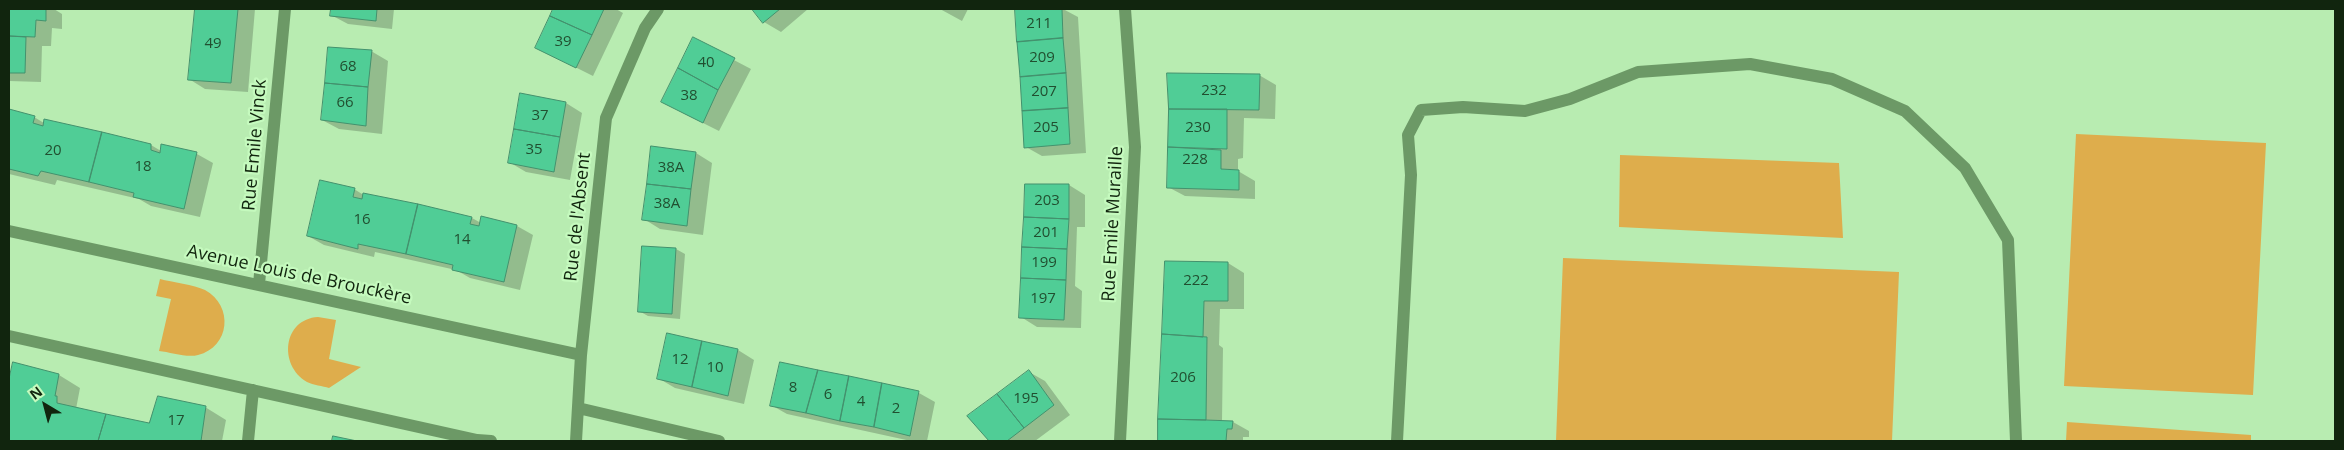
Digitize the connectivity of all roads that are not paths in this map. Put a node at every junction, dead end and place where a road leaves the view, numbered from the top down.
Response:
1 (285, 9) edge
2 (658, 9) edge
3 (1125, 9) edge
4 (9, 231) edge
5 (260, 284) junction
6 (9, 336) edge
7 (581, 355) junction
8 (253, 390) junction
9 (578, 408) junction
10 (248, 441) edge
11 (491, 441) edge
12 (576, 441) edge
13 (719, 441) edge
14 (1120, 441) edge
15 (1397, 441) edge
16 (2016, 441) edge

1 - 5 street, Rue Emile Vinck
2 - 7 street, Rue de l'Absent
3 - 14 street, Rue Emile Muraille
4 - 5 street, Avenue Louis de Brouckère
5 - 7 street, Avenue Louis de Brouckère
6 - 8 street
7 - 9 street, Rue de l'Absent
8 - 10 street
8 - 11 street
9 - 12 street, Rue de l'Absent
9 - 13 street
15 - 16 street

